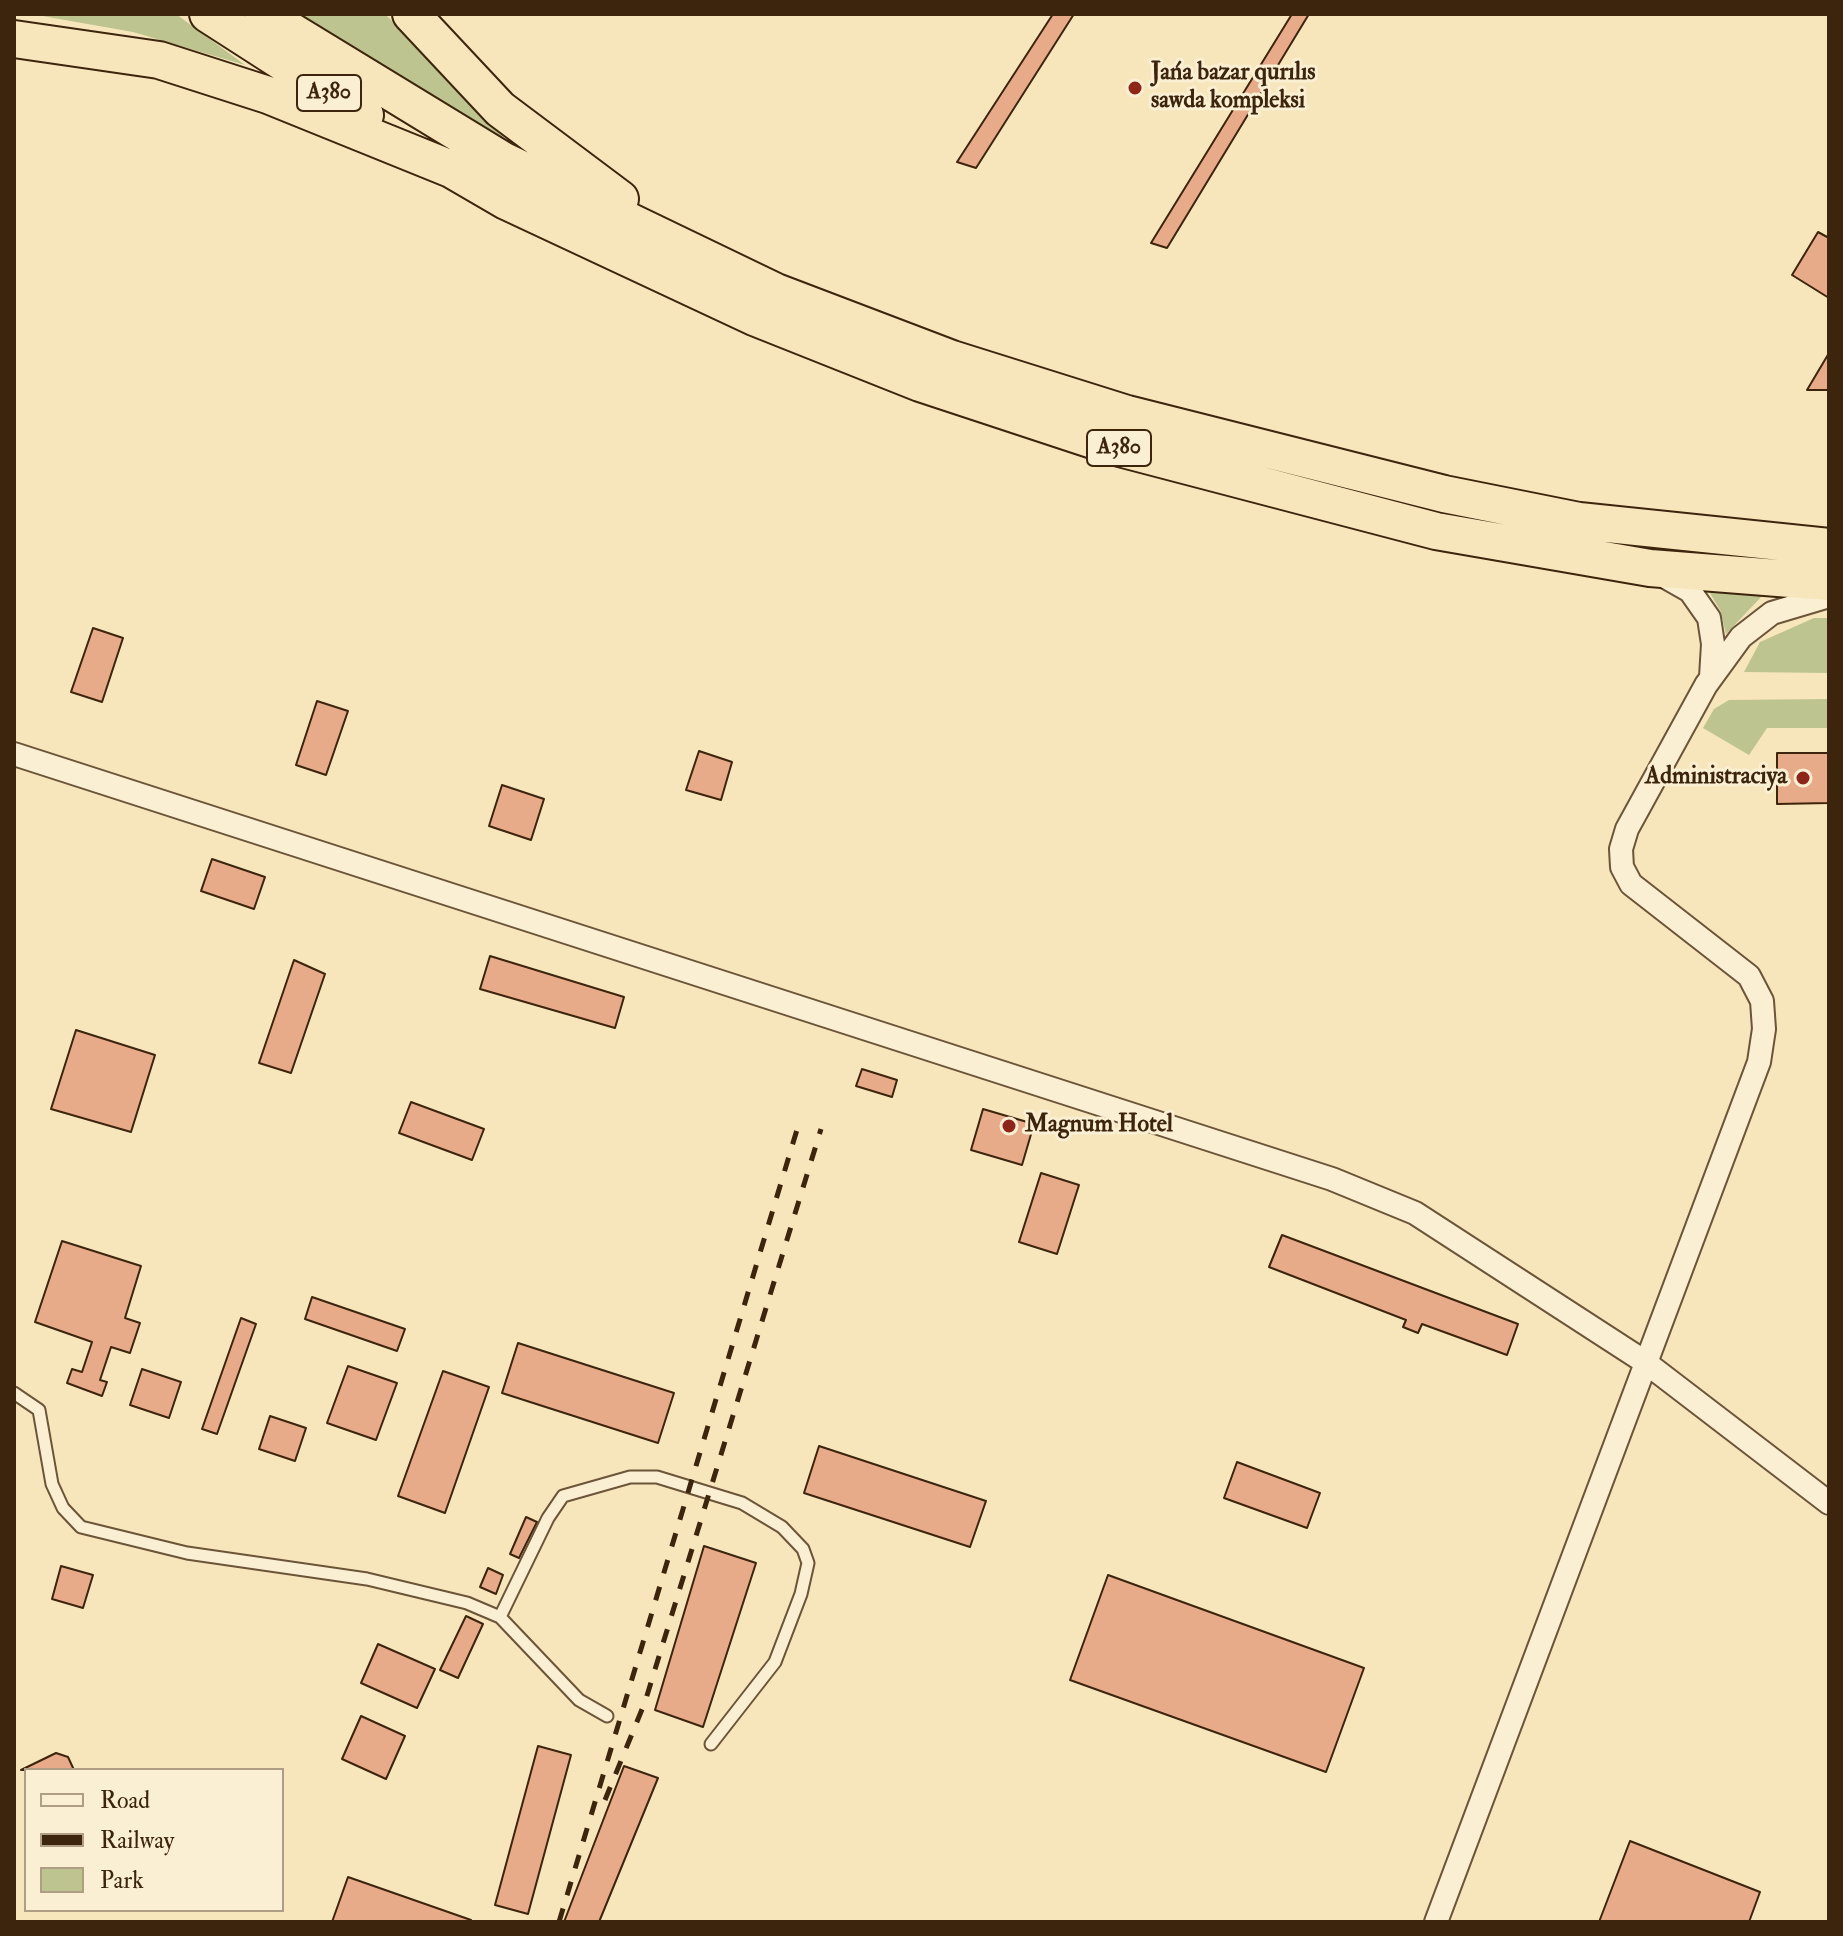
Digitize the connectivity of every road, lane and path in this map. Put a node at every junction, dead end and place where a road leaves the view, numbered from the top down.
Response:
1 (208, 14) edge
2 (263, 14) edge
3 (411, 14) edge
4 (14, 39) edge
5 (451, 169) junction
6 (699, 255) junction
7 (1506, 507) junction
8 (1499, 542) junction
9 (1829, 547) edge
10 (1650, 568) junction
11 (1829, 582) edge
12 (1829, 596) edge
13 (1711, 677) junction
14 (14, 754) edge
15 (1645, 1362) junction
16 (14, 1393) edge
17 (1829, 1503) edge
18 (500, 1617) junction
19 (607, 1716) dead end
20 (711, 1744) dead end
21 (1436, 1922) edge

1 - 5 highway, A380
2 - 6 highway, A380
3 - 6 highway
4 - 5 highway
5 - 8 highway, A380
6 - 7 highway, A380
7 - 8 highway
7 - 9 highway, A380
8 - 10 highway, A380
10 - 11 highway, A380
10 - 13 street
12 - 13 street
13 - 15 street
14 - 15 street
15 - 17 street
15 - 21 street
16 - 18 lane
18 - 19 lane
18 - 20 lane

